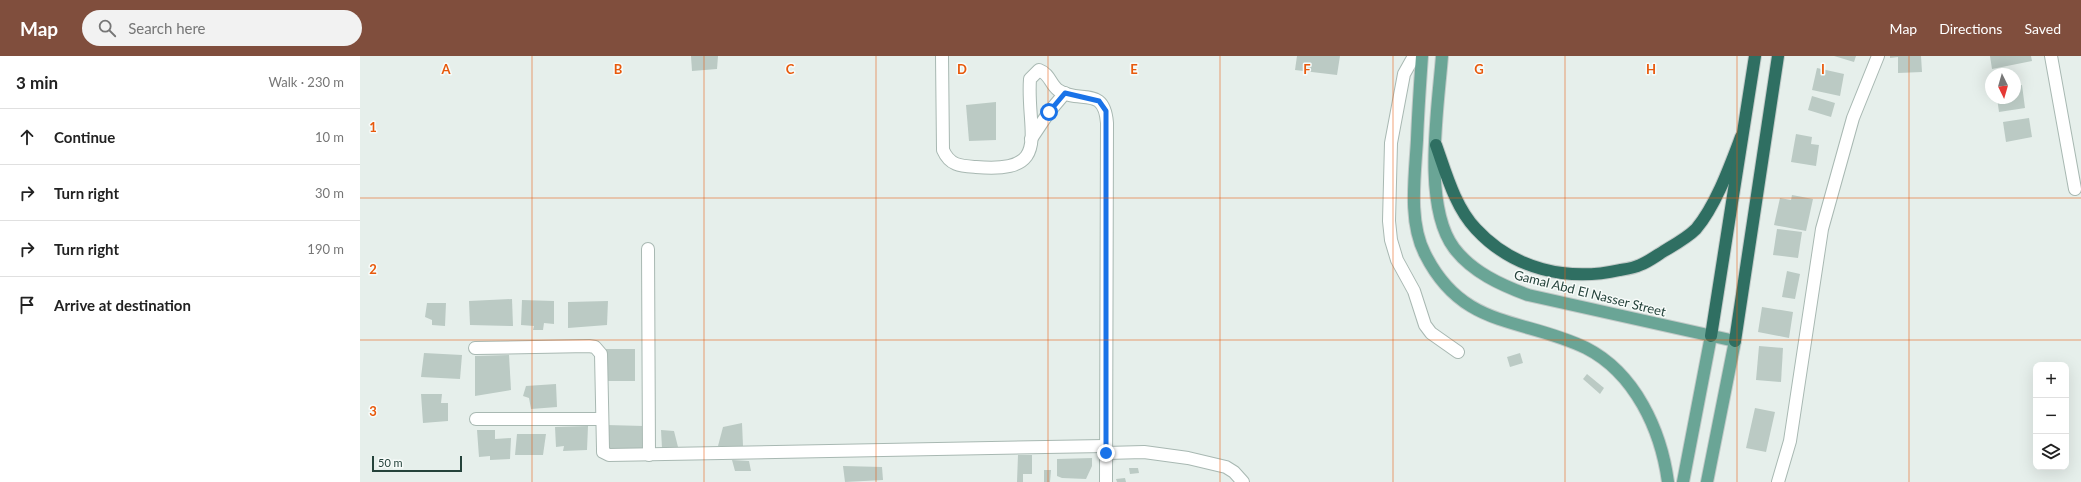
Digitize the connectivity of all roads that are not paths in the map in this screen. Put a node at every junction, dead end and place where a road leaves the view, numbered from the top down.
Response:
1 (942, 56) edge
2 (1414, 56) edge
3 (1422, 56) edge
4 (1442, 56) edge
5 (1755, 56) edge
6 (1778, 56) edge
7 (1878, 56) edge
8 (2051, 56) edge
9 (1065, 93) junction
10 (1741, 137) junction
11 (1031, 139) junction
12 (1436, 145) junction
13 (2075, 189) dead end
14 (648, 249) dead end
15 (1711, 336) junction
16 (1735, 341) junction
17 (475, 348) dead end
18 (1458, 352) dead end
19 (476, 419) dead end
20 (601, 419) junction
21 (1105, 449) junction
22 (649, 455) junction
23 (1106, 482) edge
24 (1243, 482) edge
25 (1668, 482) edge
26 (1683, 482) edge
27 (1707, 482) edge
28 (1778, 482) edge

1 - 11 street
2 - 18 street
3 - 25 main road
4 - 12 main road, Gamal Abd El Nasser Street
5 - 10 highway
6 - 16 highway
7 - 28 street
8 - 13 street
9 - 11 street
9 - 11 street
9 - 21 street
10 - 12 highway
10 - 15 highway
12 - 15 main road, Gamal Abd El Nasser Street
14 - 22 street
15 - 16 main road, Gamal Abd El Nasser Street
15 - 26 main road
16 - 27 main road
17 - 20 street
19 - 20 street
20 - 22 street
21 - 22 street
21 - 23 street
21 - 24 street

